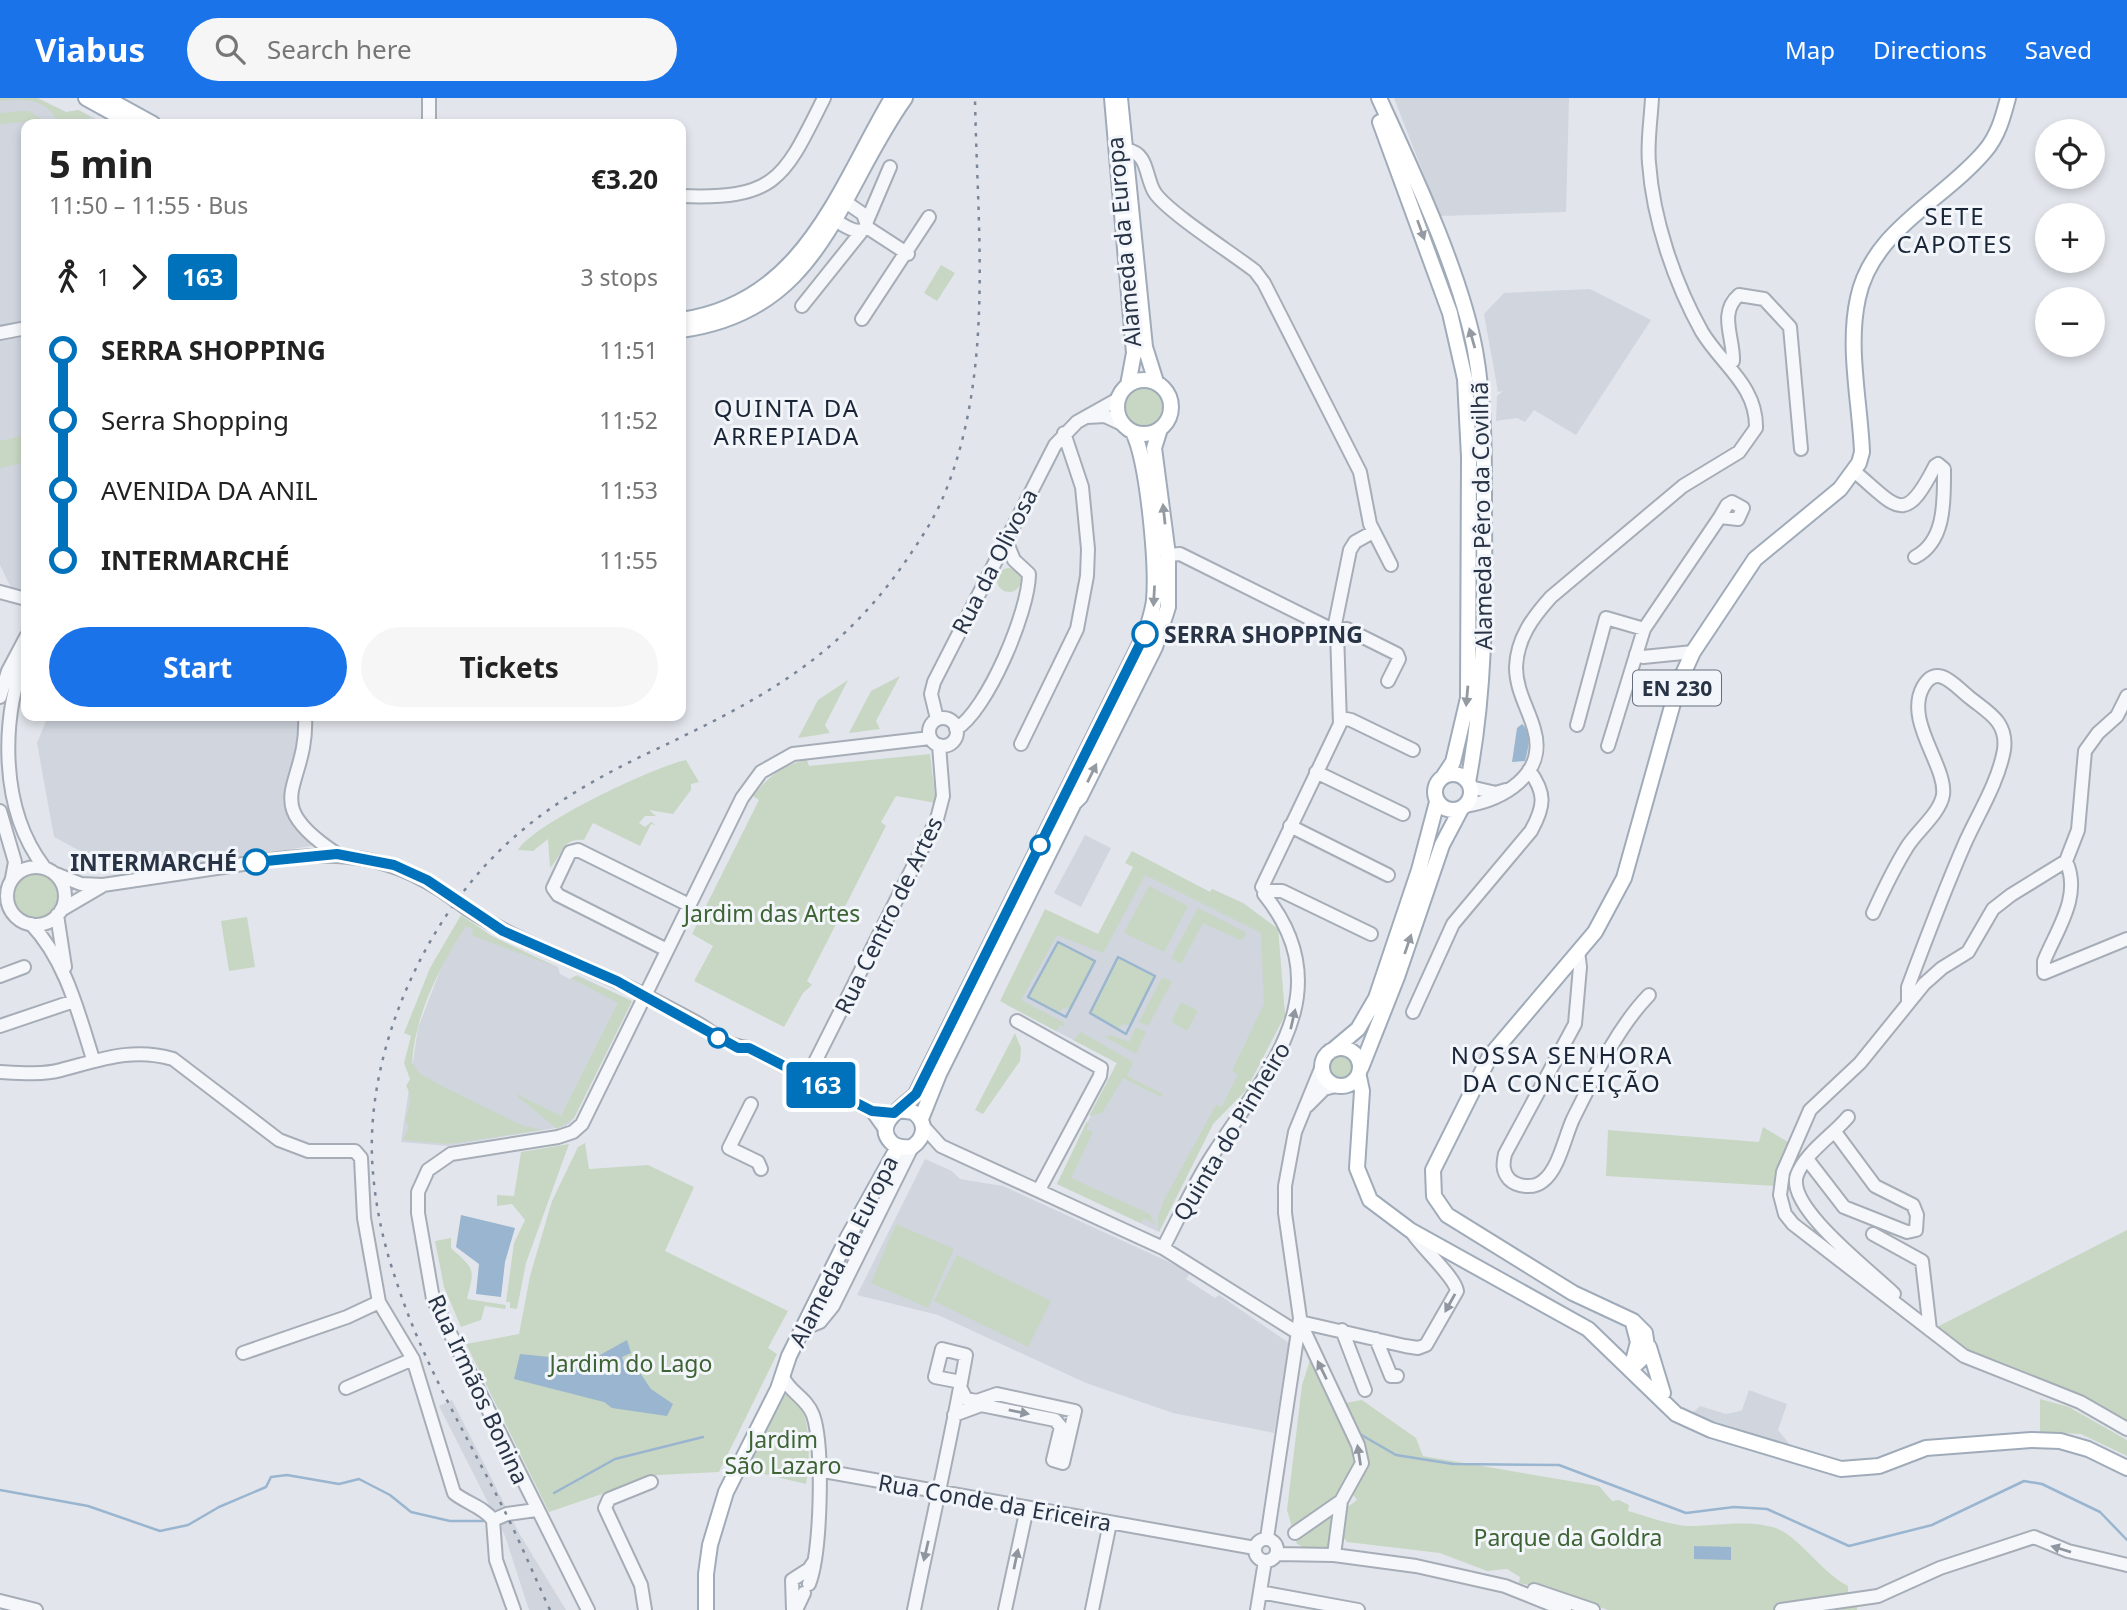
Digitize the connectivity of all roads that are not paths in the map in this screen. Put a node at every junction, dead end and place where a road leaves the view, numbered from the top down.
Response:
1 (86, 98) edge
2 (106, 98) edge
3 (429, 98) edge
4 (824, 98) edge
5 (892, 98) edge
6 (905, 98) edge
7 (1112, 98) edge
8 (1120, 98) edge
9 (1370, 98) edge
10 (1379, 98) edge
11 (1652, 98) edge
12 (2008, 98) edge
13 (124, 119) edge
14 (144, 119) edge
15 (429, 119) edge
16 (1127, 150) junction
17 (890, 167) dead end
18 (686, 196) edge
19 (847, 203) junction
20 (929, 217) dead end
21 (836, 221) junction
22 (866, 227) junction
23 (908, 254) junction
24 (802, 306) dead end
25 (686, 319) edge
26 (862, 320) dead end
27 (21, 329) edge
28 (686, 329) edge
29 (0, 333) edge
30 (1728, 365) junction
31 (1156, 382) junction
32 (1128, 385) junction
33 (1118, 399) junction
34 (1086, 417) junction
35 (1128, 428) junction
36 (1160, 429) junction
37 (1064, 433) junction
38 (1801, 449) dead end
39 (1046, 461) junction
40 (1075, 467) junction
41 (1855, 472) junction
42 (1720, 517) dead end
43 (1373, 532) junction
44 (1005, 538) junction
45 (1168, 555) junction
46 (1915, 557) dead end
47 (1014, 560) junction
48 (1391, 565) dead end
49 (990, 568) junction
50 (0, 592) edge
51 (21, 598) edge
52 (1644, 629) junction
53 (1335, 630) junction
54 (21, 646) edge
55 (1693, 652) junction
56 (1636, 654) junction
57 (21, 667) edge
58 (1388, 681) dead end
59 (2127, 696) edge
60 (0, 697) edge
61 (1341, 718) junction
62 (937, 719) junction
63 (305, 721) edge
64 (1577, 725) dead end
65 (956, 729) junction
66 (934, 741) junction
67 (1021, 744) dead end
68 (1608, 746) dead end
69 (1413, 750) dead end
70 (1529, 770) junction
71 (1316, 772) junction
72 (1443, 777) junction
73 (1469, 785) junction
74 (1510, 790) junction
75 (1437, 802) junction
76 (1463, 807) junction
77 (0, 811) edge
78 (1403, 814) dead end
79 (1290, 826) junction
80 (337, 854) junction
81 (2066, 861) junction
82 (44, 867) junction
83 (56, 874) junction
84 (1388, 875) dead end
85 (11, 882) junction
86 (103, 885) junction
87 (1264, 891) junction
88 (689, 905) junction
89 (5, 909) edge
90 (59, 913) junction
91 (1872, 913) dead end
92 (31, 924) junction
93 (1371, 934) dead end
94 (2127, 939) edge
95 (667, 950) junction
96 (1578, 951) junction
97 (24, 967) dead end
98 (0, 976) edge
99 (68, 982) junction
100 (1649, 995) dead end
101 (645, 996) junction
102 (75, 1001) junction
103 (1908, 1002) junction
104 (1413, 1012) dead end
105 (1017, 1021) dead end
106 (0, 1026) edge
107 (1333, 1050) junction
108 (93, 1059) junction
109 (1322, 1066) junction
110 (0, 1072) edge
111 (807, 1078) junction
112 (1350, 1079) junction
113 (751, 1104) dead end
114 (1304, 1109) junction
115 (872, 1111) junction
116 (897, 1112) junction
117 (1847, 1118) dead end
118 (922, 1123) junction
119 (886, 1129) junction
120 (1835, 1132) junction
121 (938, 1144) junction
122 (909, 1146) junction
123 (1807, 1159) junction
124 (761, 1169) dead end
125 (1039, 1190) junction
126 (1410, 1230) junction
127 (1873, 1234) dead end
128 (1163, 1248) junction
129 (379, 1302) junction
130 (1633, 1321) junction
131 (1299, 1327) junction
132 (1927, 1327) junction
133 (1342, 1330) junction
134 (1637, 1336) junction
135 (1376, 1339) junction
136 (1649, 1347) junction
137 (1609, 1349) junction
138 (243, 1353) dead end
139 (413, 1359) junction
140 (1634, 1371) junction
141 (785, 1372) junction
142 (1397, 1376) dead end
143 (346, 1388) dead end
144 (796, 1390) junction
145 (1365, 1390) dead end
146 (1663, 1393) junction
147 (765, 1411) junction
148 (954, 1415) junction
149 (1683, 1416) junction
150 (2127, 1429) edge
151 (2127, 1468) edge
152 (818, 1470) junction
153 (651, 1482) dead end
154 (940, 1491) junction
155 (528, 1494) junction
156 (1345, 1496) junction
157 (1027, 1508) junction
158 (536, 1510) junction
159 (507, 1514) junction
160 (493, 1520) junction
161 (1110, 1523) junction
162 (1296, 1533) dead end
163 (1267, 1538) junction
164 (1255, 1548) junction
165 (1277, 1554) junction
166 (1334, 1555) junction
167 (1265, 1561) junction
168 (2127, 1565) edge
169 (1505, 1586) junction
170 (1260, 1592) junction
171 (0, 1601) edge
172 (36, 1610) edge
173 (514, 1610) edge
174 (588, 1610) edge
175 (645, 1610) edge
176 (706, 1610) edge
177 (794, 1610) edge
178 (914, 1610) edge
179 (1005, 1610) edge
180 (1091, 1610) edge
181 (1257, 1610) edge
182 (1358, 1610) edge
183 (1565, 1610) edge
184 (1593, 1610) edge
185 (1781, 1610) edge

1 - 13 main road
2 - 14 main road
3 - 15 street
4 - 18 street
5 - 25 main road
6 - 19 main road
7 - 32 main road, Alameda da Europa
8 - 16 main road, Alameda da Europa
9 -> 72 main road, Alameda Pêro da Covilhã
73 -> 10 main road, Alameda Pêro da Covilhã
11 - 30 street
12 - 41 main road
16 - 31 main road, Alameda da Europa
16 - 43 street
17 - 22 street
19 - 21 main road
19 - 22 street
20 - 23 street
21 - 22 street
21 - 28 main road
22 - 23 street
22 - 24 street
23 - 26 street
27 - 29 street
30 - 38 street
30 - 70 street
31 - 32 main road, Alameda da Europa
31 - 36 main road, Alameda da Europa
32 - 33 main road, Alameda da Europa
33 - 34 street, Rua da Olivosa
33 - 35 main road
34 - 35 street
34 - 37 street, Rua da Olivosa
35 - 36 main road
35 -> 116 main road
45 -> 36 main road, Alameda da Europa
37 - 39 street, Rua da Olivosa
37 - 40 street
39 - 40 street
39 - 44 street, Rua da Olivosa
40 - 67 street
41 - 46 street
41 - 55 main road, EN 230
42 - 52 street
43 - 48 street
43 - 53 street
44 - 47 street
44 - 49 street, Rua da Olivosa
45 - 53 street
118 -> 45 main road, Alameda da Europa
47 - 49 street
47 - 65 street
49 - 62 street, Rua da Olivosa
50 - 51 street
52 - 56 street
52 - 64 street
53 - 58 street
53 - 61 street
54 - 60 street
55 - 56 street
55 - 96 main road, EN 230
56 - 68 street
57 - 82 street
59 - 81 street
61 - 69 street
61 - 71 street
62 - 65 street
62 - 66 street, Rua Centro de Artes
63 - 80 street
65 - 66 street
66 - 88 street
66 - 111 street, Rua Centro de Artes
70 - 74 street
70 - 104 street
71 - 78 street
71 - 79 street
72 - 73 main road
72 - 75 main road, Alameda Pêro da Covilhã
73 - 74 street
73 - 76 main road, Alameda Pêro da Covilhã
74 - 76 street
75 - 76 main road
75 - 107 main road, Alameda Pêro da Covilhã
112 -> 76 main road, Alameda Pêro da Covilhã
77 - 85 street
79 - 84 street
79 - 87 street
80 - 86 street
80 - 101 street
81 - 94 street
81 - 103 street
82 - 83 street
82 - 85 street
83 - 86 street
83 - 90 street
85 - 89 street
86 - 90 street
87 - 93 street
128 -> 87 street, Quinta do Pinheiro
88 - 95 street
88 - 95 street
89 - 92 street
90 - 92 street
90 - 99 street
91 - 103 street
92 - 99 street
95 - 101 street
96 - 100 street
96 - 130 main road, EN 230
97 - 98 street
99 - 102 street
101 - 111 street
101 - 155 street, Rua Irmãos Bonina
102 - 106 street
102 - 108 street
103 - 132 street
105 - 125 street
107 - 109 main road, Alameda Pêro da Covilhã
107 - 112 main road
108 - 110 street
108 - 129 street
109 - 112 main road
109 - 114 street
111 - 115 street
112 - 114 street
112 - 126 main road, Alameda Pêro da Covilhã
113 - 124 street
114 - 131 street
115 - 116 street
115 - 119 street
116 - 118 main road
116 - 119 main road
117 - 120 street
118 - 121 street
118 - 122 main road
119 - 122 main road
120 - 123 street
120 - 123 street
121 - 122 street
121 - 125 street
122 - 141 main road, Alameda da Europa
123 - 132 street
125 - 128 street
126 -> 135 street
126 - 137 main road, Alameda Pêro da Covilhã
127 - 132 street
128 - 131 street
129 - 138 street
129 - 139 street
130 - 134 main road
130 - 136 main road
131 - 133 street
156 -> 131 street
131 - 163 street
132 - 150 street
133 - 135 street
133 - 145 street
134 - 137 main road
134 - 140 main road
135 - 142 street
136 - 140 main road
136 - 146 main road
137 - 140 main road, Alameda Pêro da Covilhã
139 - 143 street
139 - 160 street
140 - 146 main road
140 - 149 main road
141 - 144 street
141 - 144 street
141 - 147 main road, Alameda da Europa
141 - 147 main road, Alameda da Europa
144 - 152 street
146 - 149 main road
147 - 176 main road, Alameda da Europa
148 -> 148 street
148 - 154 street
149 - 151 main road
152 - 154 street, Rua Conde da Ericeira
152 - 177 street
153 - 175 street
154 - 157 street, Rua Conde da Ericeira
154 -> 178 street
155 - 158 street, Rua Irmãos Bonina
155 - 159 street
156 - 162 street
156 - 166 street
157 - 161 street, Rua Conde da Ericeira
179 -> 157 street
158 - 159 street
158 - 174 street, Rua Irmãos Bonina
159 - 160 street
160 - 173 street
161 - 164 street, Rua Conde da Ericeira
161 - 180 street
163 - 164 street
163 - 165 street
164 - 167 street
165 - 166 street
165 - 167 street
166 - 169 street
167 - 170 street
168 -> 185 street
169 - 183 street
169 - 184 street
170 - 181 street
170 - 182 street
171 - 172 street

